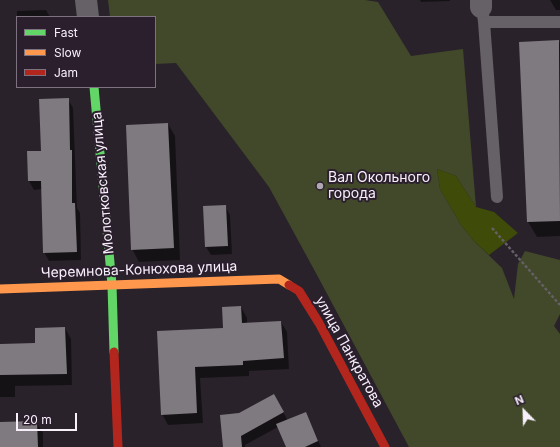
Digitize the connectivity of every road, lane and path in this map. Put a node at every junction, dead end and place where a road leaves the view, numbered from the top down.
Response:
1 (86, 0) edge
2 (482, 10) edge
3 (88, 16) edge
4 (560, 22) edge
5 (94, 88) edge
6 (497, 197) dead end
7 (492, 228) dead end
8 (279, 279) joint
9 (112, 285) junction
10 (0, 289) edge
11 (560, 305) edge
12 (118, 447) edge
13 (385, 447) edge

1 - 3 street
2 - 4 lane
2 - 6 lane
5 - 9 street, Молотковская улица
7 - 11 path
8 - 9 street, Черемнова-Конюхова улица
8 - 13 street, улица Панкратова
9 - 10 street, Черемнова-Конюхова улица
9 - 12 street, Молотковская улица

